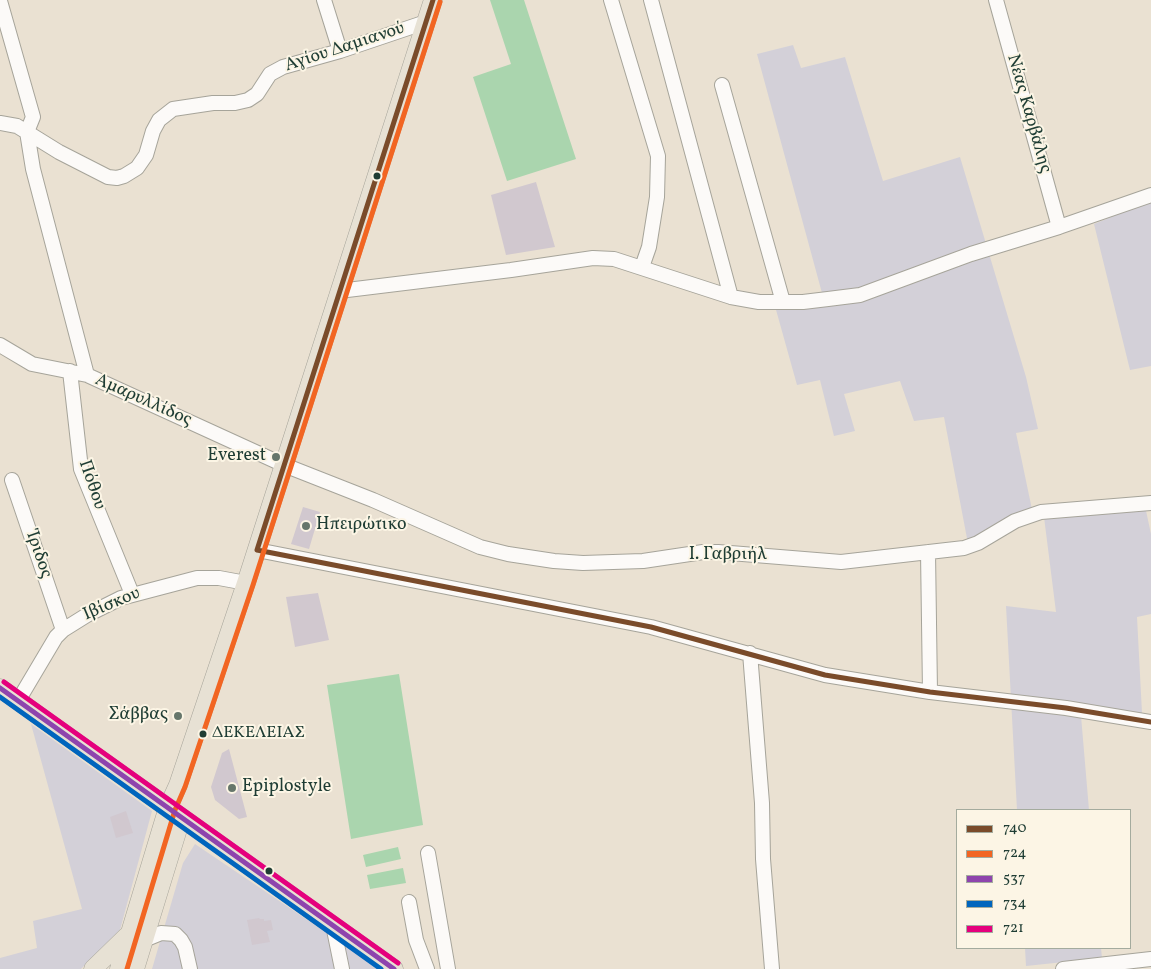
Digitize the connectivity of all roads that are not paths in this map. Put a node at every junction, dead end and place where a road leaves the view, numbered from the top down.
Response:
1 (324, 0) edge
2 (433, 0) edge
3 (611, 0) edge
4 (651, 0) edge
5 (996, 0) edge
6 (0, 1) edge
7 (426, 22) junction
8 (340, 51) junction
9 (722, 85) dead end
10 (0, 123) edge
11 (27, 132) junction
12 (1151, 195) edge
13 (1060, 227) junction
14 (642, 268) junction
15 (340, 291) junction
16 (731, 297) junction
17 (783, 302) junction
18 (0, 345) edge
19 (70, 371) junction
20 (87, 375) junction
21 (284, 465) junction
22 (12, 480) dead end
23 (1151, 503) edge
24 (257, 550) junction
25 (928, 552) junction
26 (246, 583) junction
27 (132, 594) junction
28 (63, 630) junction
29 (750, 653) junction
30 (0, 688) edge
31 (930, 692) junction
32 (18, 701) junction
33 (1151, 722) edge
34 (168, 807) junction
35 (428, 852) dead end
36 (409, 902) dead end
37 (333, 925) junction
38 (137, 937) junction
39 (1151, 960) edge
40 (1115, 966) edge
41 (93, 969) edge
42 (119, 969) edge
43 (135, 969) edge
44 (190, 969) edge
45 (342, 969) edge
46 (394, 969) edge
47 (427, 969) edge
48 (448, 969) edge
49 (772, 969) edge
50 (1063, 969) edge

1 - 8 street
2 - 7 main road
3 - 14 street
4 - 16 street
5 - 13 street, Νέας Καρβάλης
6 - 11 street
7 - 8 street, Αγίου Δαμιανού
7 - 15 main road
8 - 11 street, Αγίου Δαμιανού
9 - 17 street
10 - 11 street, Αγίου Δαμιανού
11 - 20 street
12 - 13 street
13 - 17 street
14 - 15 street
14 - 16 street
15 - 21 main road
16 - 17 street
18 - 19 street, Αμαρυλλίδος
19 - 20 street, Αμαρυλλίδος
19 - 27 street, Πόθου
20 - 21 street, Αμαρυλλίδος
21 - 24 main road
21 - 25 street, Ι. Γαβριήλ
22 - 28 street, Ίριδος
23 - 25 street, Ι. Γαβριήλ
24 - 26 main road
24 - 29 street
25 - 31 street
26 - 27 street, Ιβίσκου
26 - 34 main road
27 - 28 street, Ιβίσκου
28 - 32 street, Ιβίσκου
29 - 31 street
29 - 49 street
30 - 32 main road
31 - 33 street
32 - 34 main road
34 - 37 main road
34 - 38 main road
35 - 48 street
36 - 47 street
37 - 45 street
37 - 46 main road
38 - 41 main road
38 - 42 main road
38 - 43 main road
38 - 44 street
39 - 40 street
40 - 50 street

